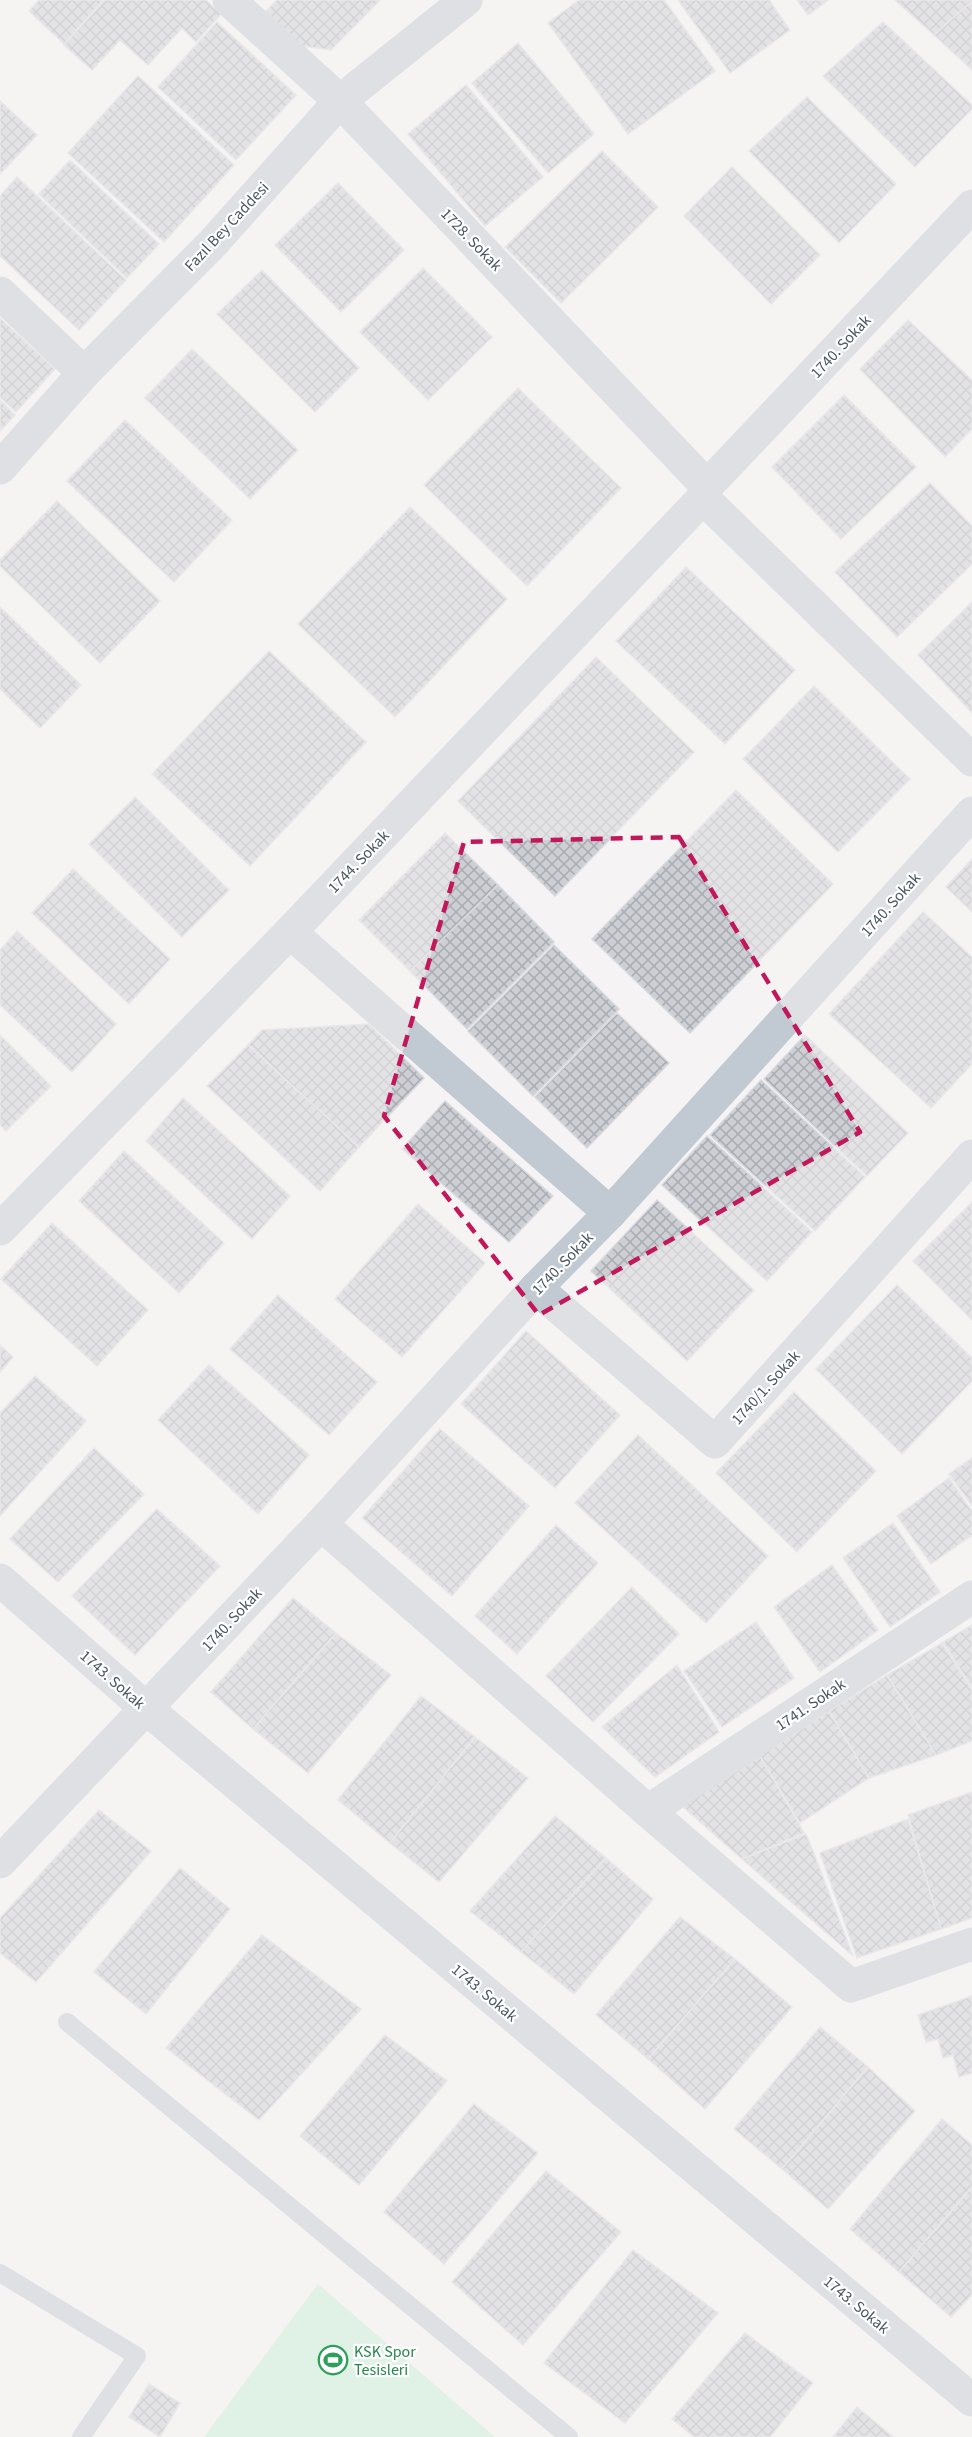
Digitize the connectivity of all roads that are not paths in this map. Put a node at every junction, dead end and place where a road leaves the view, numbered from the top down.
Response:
1 (229, 0) edge
2 (466, 0) edge
3 (340, 101) junction
4 (972, 206) edge
5 (0, 293) edge
6 (84, 373) junction
7 (0, 468) edge
8 (705, 492) junction
9 (972, 760) edge
10 (972, 813) edge
11 (290, 932) junction
12 (972, 1156) edge
13 (610, 1213) junction
14 (0, 1229) edge
15 (536, 1288) junction
16 (321, 1524) junction
17 (0, 1580) edge
18 (972, 1597) edge
19 (147, 1709) junction
20 (648, 1811) junction
21 (0, 1862) edge
22 (972, 1944) edge
23 (67, 2022) dead end
24 (0, 2273) edge
25 (972, 2400) edge
26 (81, 2437) edge
27 (569, 2437) edge

1 - 3 street, 1728. Sokak
2 - 3 street, Fazıl Bey Caddesi
3 - 6 street, Fazıl Bey Caddesi
3 - 8 street, 1728. Sokak
4 - 8 street, 1740. Sokak
5 - 6 street
6 - 7 street, Fazıl Bey Caddesi
8 - 9 street, 1728. Sokak
8 - 11 street, 1744. Sokak
10 - 13 street, 1740. Sokak
11 - 13 street
11 - 14 street, 1744. Sokak
12 - 15 street, 1740/1. Sokak
13 - 15 street, 1740. Sokak
15 - 16 street, 1740. Sokak
16 - 19 street, 1740. Sokak
16 - 20 street
17 - 19 street, 1743. Sokak
18 - 20 street, 1741. Sokak
19 - 21 street, 1740. Sokak
19 - 25 street, 1743. Sokak
20 - 22 street
23 - 27 lane
24 - 26 lane

